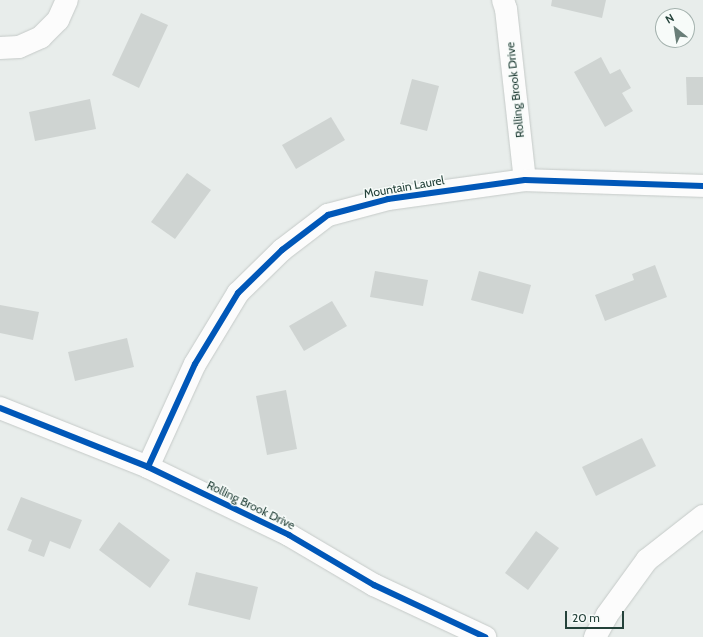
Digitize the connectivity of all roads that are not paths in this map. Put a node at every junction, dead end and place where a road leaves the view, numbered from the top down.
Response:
1 (67, 0) edge
2 (503, 0) edge
3 (0, 48) edge
4 (524, 180) junction
5 (703, 186) edge
6 (0, 408) edge
7 (148, 467) junction
8 (703, 516) edge
9 (485, 637) edge
10 (595, 637) edge

1 - 3 street
2 - 4 street, Rolling Brook Drive
4 - 5 street, Mountain Laurel
4 - 7 street, Mountain Laurel
6 - 7 street, Rolling Brook Drive
7 - 9 street, Rolling Brook Drive
8 - 10 street

